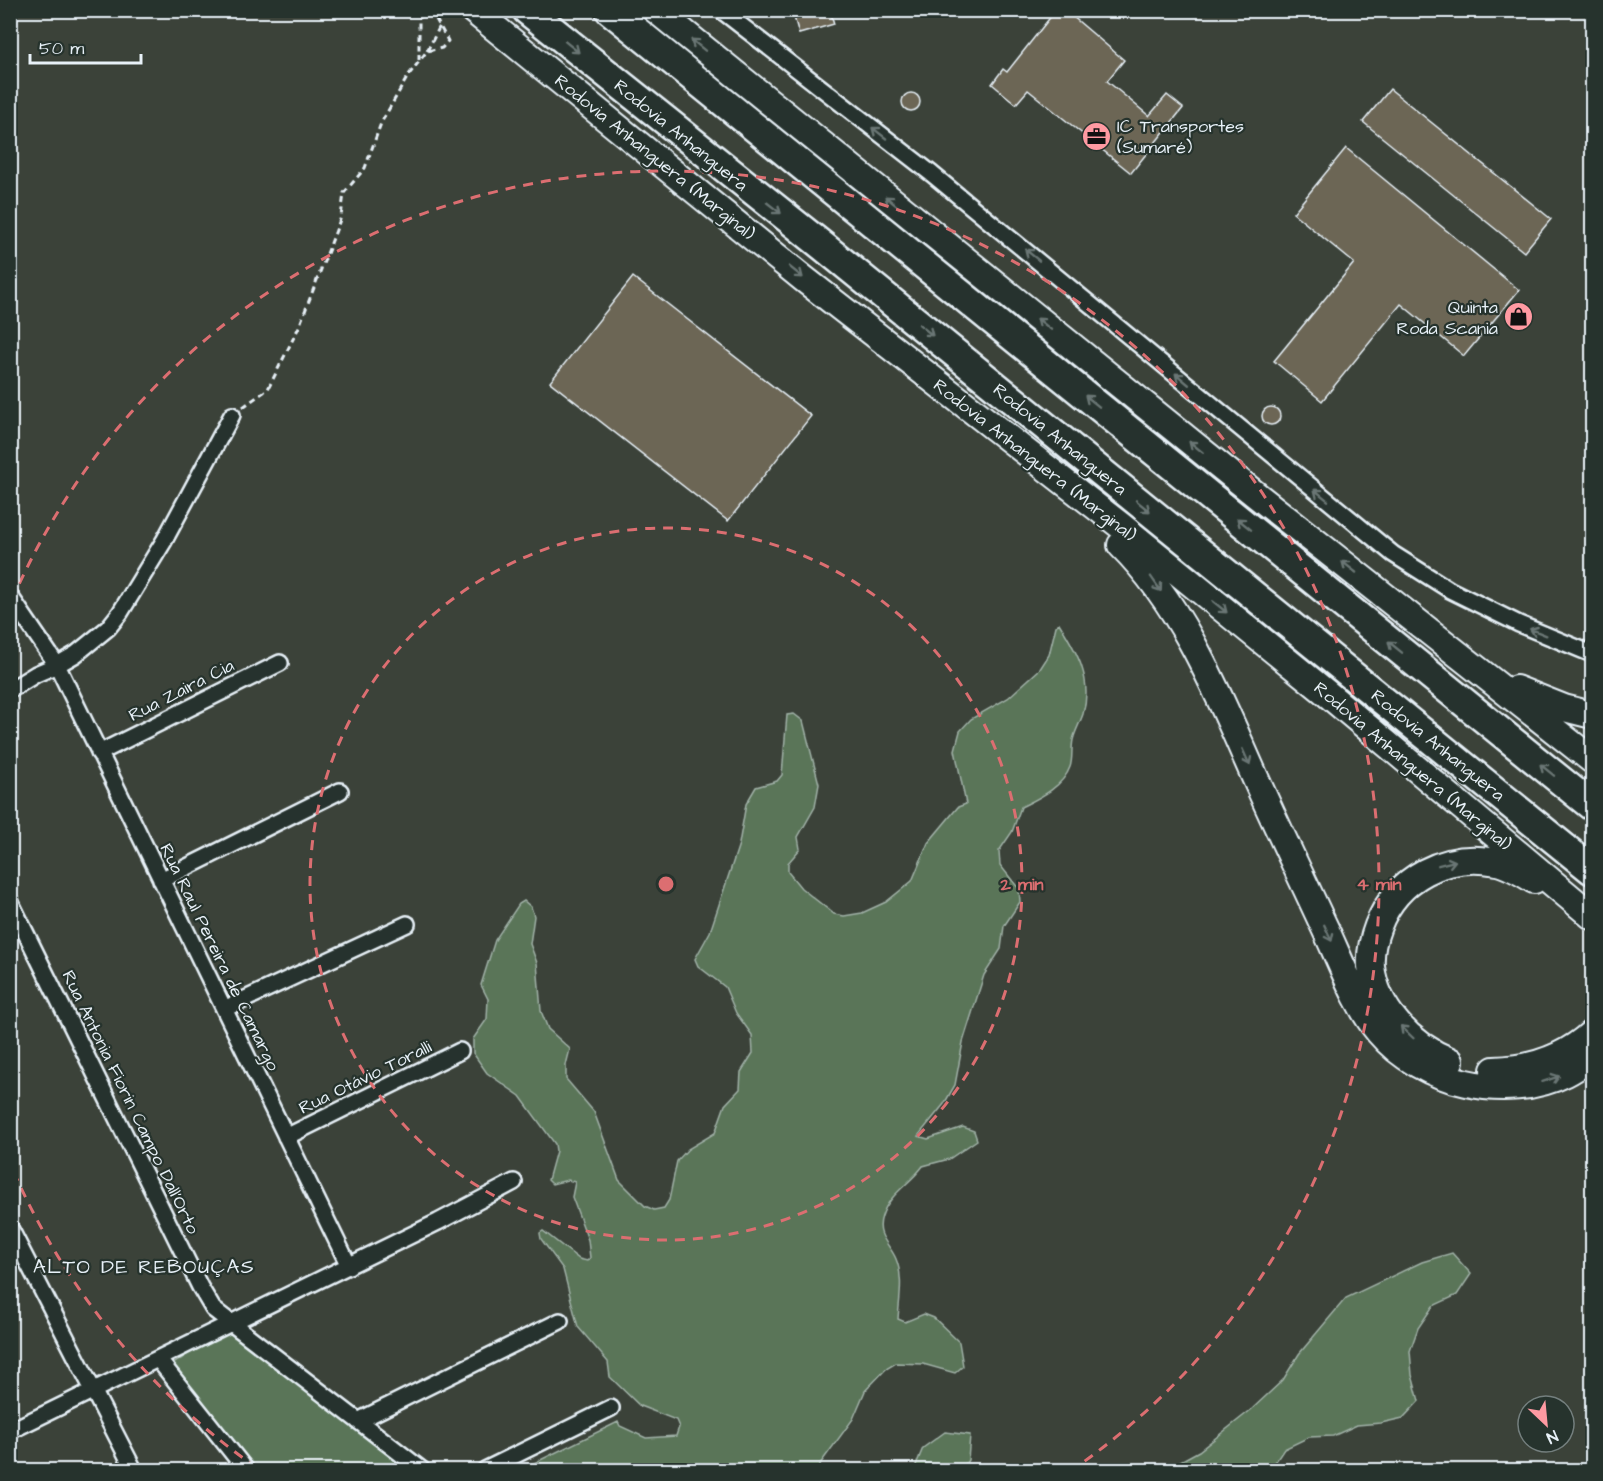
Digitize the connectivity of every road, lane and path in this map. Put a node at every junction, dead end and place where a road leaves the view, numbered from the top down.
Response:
1 (408, 10) edge
2 (420, 10) edge
3 (429, 10) edge
4 (473, 10) edge
5 (526, 10) edge
6 (610, 10) edge
7 (656, 10) edge
8 (721, 10) edge
9 (440, 26) junction
10 (427, 51) junction
11 (419, 62) junction
12 (977, 414) junction
13 (232, 415) joint
14 (1376, 588) junction
15 (10, 596) edge
16 (1593, 654) edge
17 (280, 663) dead end
18 (57, 665) junction
19 (10, 690) edge
20 (1593, 715) edge
21 (99, 753) junction
22 (1593, 760) edge
23 (340, 791) dead end
24 (1593, 806) edge
25 (1593, 870) edge
26 (161, 880) junction
27 (10, 901) edge
28 (1586, 911) edge
29 (407, 924) dead end
30 (224, 1010) junction
31 (1593, 1033) edge
32 (460, 1051) dead end
33 (1593, 1056) edge
34 (286, 1137) junction
35 (514, 1182) dead end
36 (10, 1228) edge
37 (349, 1266) junction
38 (560, 1321) dead end
39 (231, 1323) junction
40 (158, 1359) junction
41 (92, 1390) junction
42 (611, 1408) dead end
43 (358, 1421) junction
44 (10, 1431) edge
45 (134, 1470) edge
46 (246, 1470) edge
47 (422, 1470) edge
48 (485, 1470) edge

1 - 2 path
3 - 9 path
3 - 11 path
4 -> 12 highway, Rodovia Anhanguera (Marginal)
5 -> 25 highway, Rodovia Anhanguera
24 -> 6 highway
14 -> 7 highway
16 -> 8 street
9 - 10 path
9 - 10 path
10 - 11 path
11 - 13 path
12 -> 28 highway, Rodovia Anhanguera (Marginal)
12 -> 33 highway
13 - 18 street
14 - 20 highway
14 - 22 highway
15 - 18 street, Rua Raul Pereira de Camargo
17 - 21 street, Rua Zaira Cia
18 - 19 street
18 - 21 street, Rua Raul Pereira de Camargo
21 - 26 street, Rua Raul Pereira de Camargo
23 - 26 street
26 - 30 street, Rua Raul Pereira de Camargo
27 - 39 street, Rua Antonia Fiorin Campo Dall'Orto
31 -> 28 highway
29 - 30 street
30 - 34 street, Rua Raul Pereira de Camargo
32 - 34 street, Rua Otávio Toralli
34 - 37 street, Rua Raul Pereira de Camargo
35 - 37 street
36 - 41 street
37 - 39 street
38 - 43 street
39 - 40 street
39 - 43 street, Rua Antonia Fiorin Campo Dall'Orto
40 - 41 street
40 - 46 street
41 - 44 street
41 - 45 street
42 - 48 street
43 - 47 street, Rua Antonia Fiorin Campo Dall'Orto

